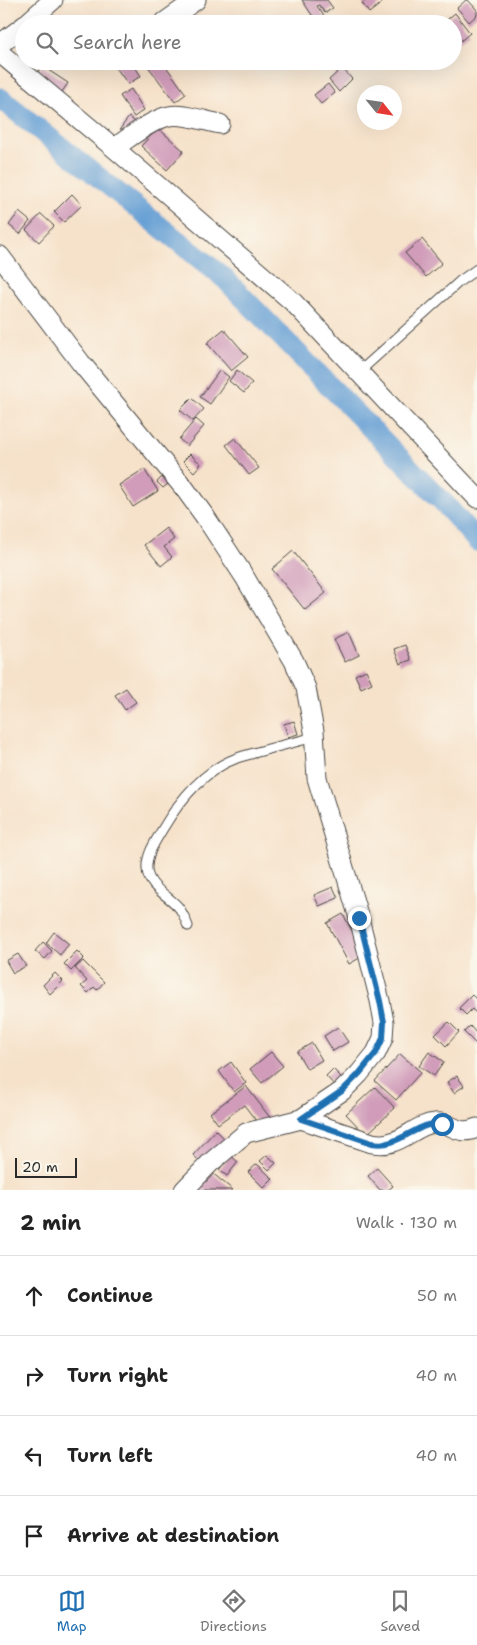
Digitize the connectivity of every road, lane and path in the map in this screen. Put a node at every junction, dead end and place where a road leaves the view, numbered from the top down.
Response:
1 (53, 0) edge
2 (196, 0) edge
3 (36, 15) edge
4 (175, 15) edge
5 (15, 34) edge
6 (2, 46) edge
7 (15, 47) edge
8 (15, 58) edge
9 (28, 70) edge
10 (220, 124) dead end
11 (114, 148) junction
12 (0, 256) edge
13 (477, 269) edge
14 (359, 372) junction
15 (477, 498) edge
16 (314, 737) junction
17 (188, 926) dead end
18 (301, 1119) junction
19 (477, 1128) edge
20 (184, 1190) edge

1 - 3 street
2 - 4 street
5 - 6 street
6 - 7 street
6 - 8 street
9 - 11 street
10 - 11 street
11 - 14 street
12 - 16 street
13 - 14 lane
14 - 15 street
16 - 17 lane
16 - 18 street
18 - 19 street
18 - 20 street

